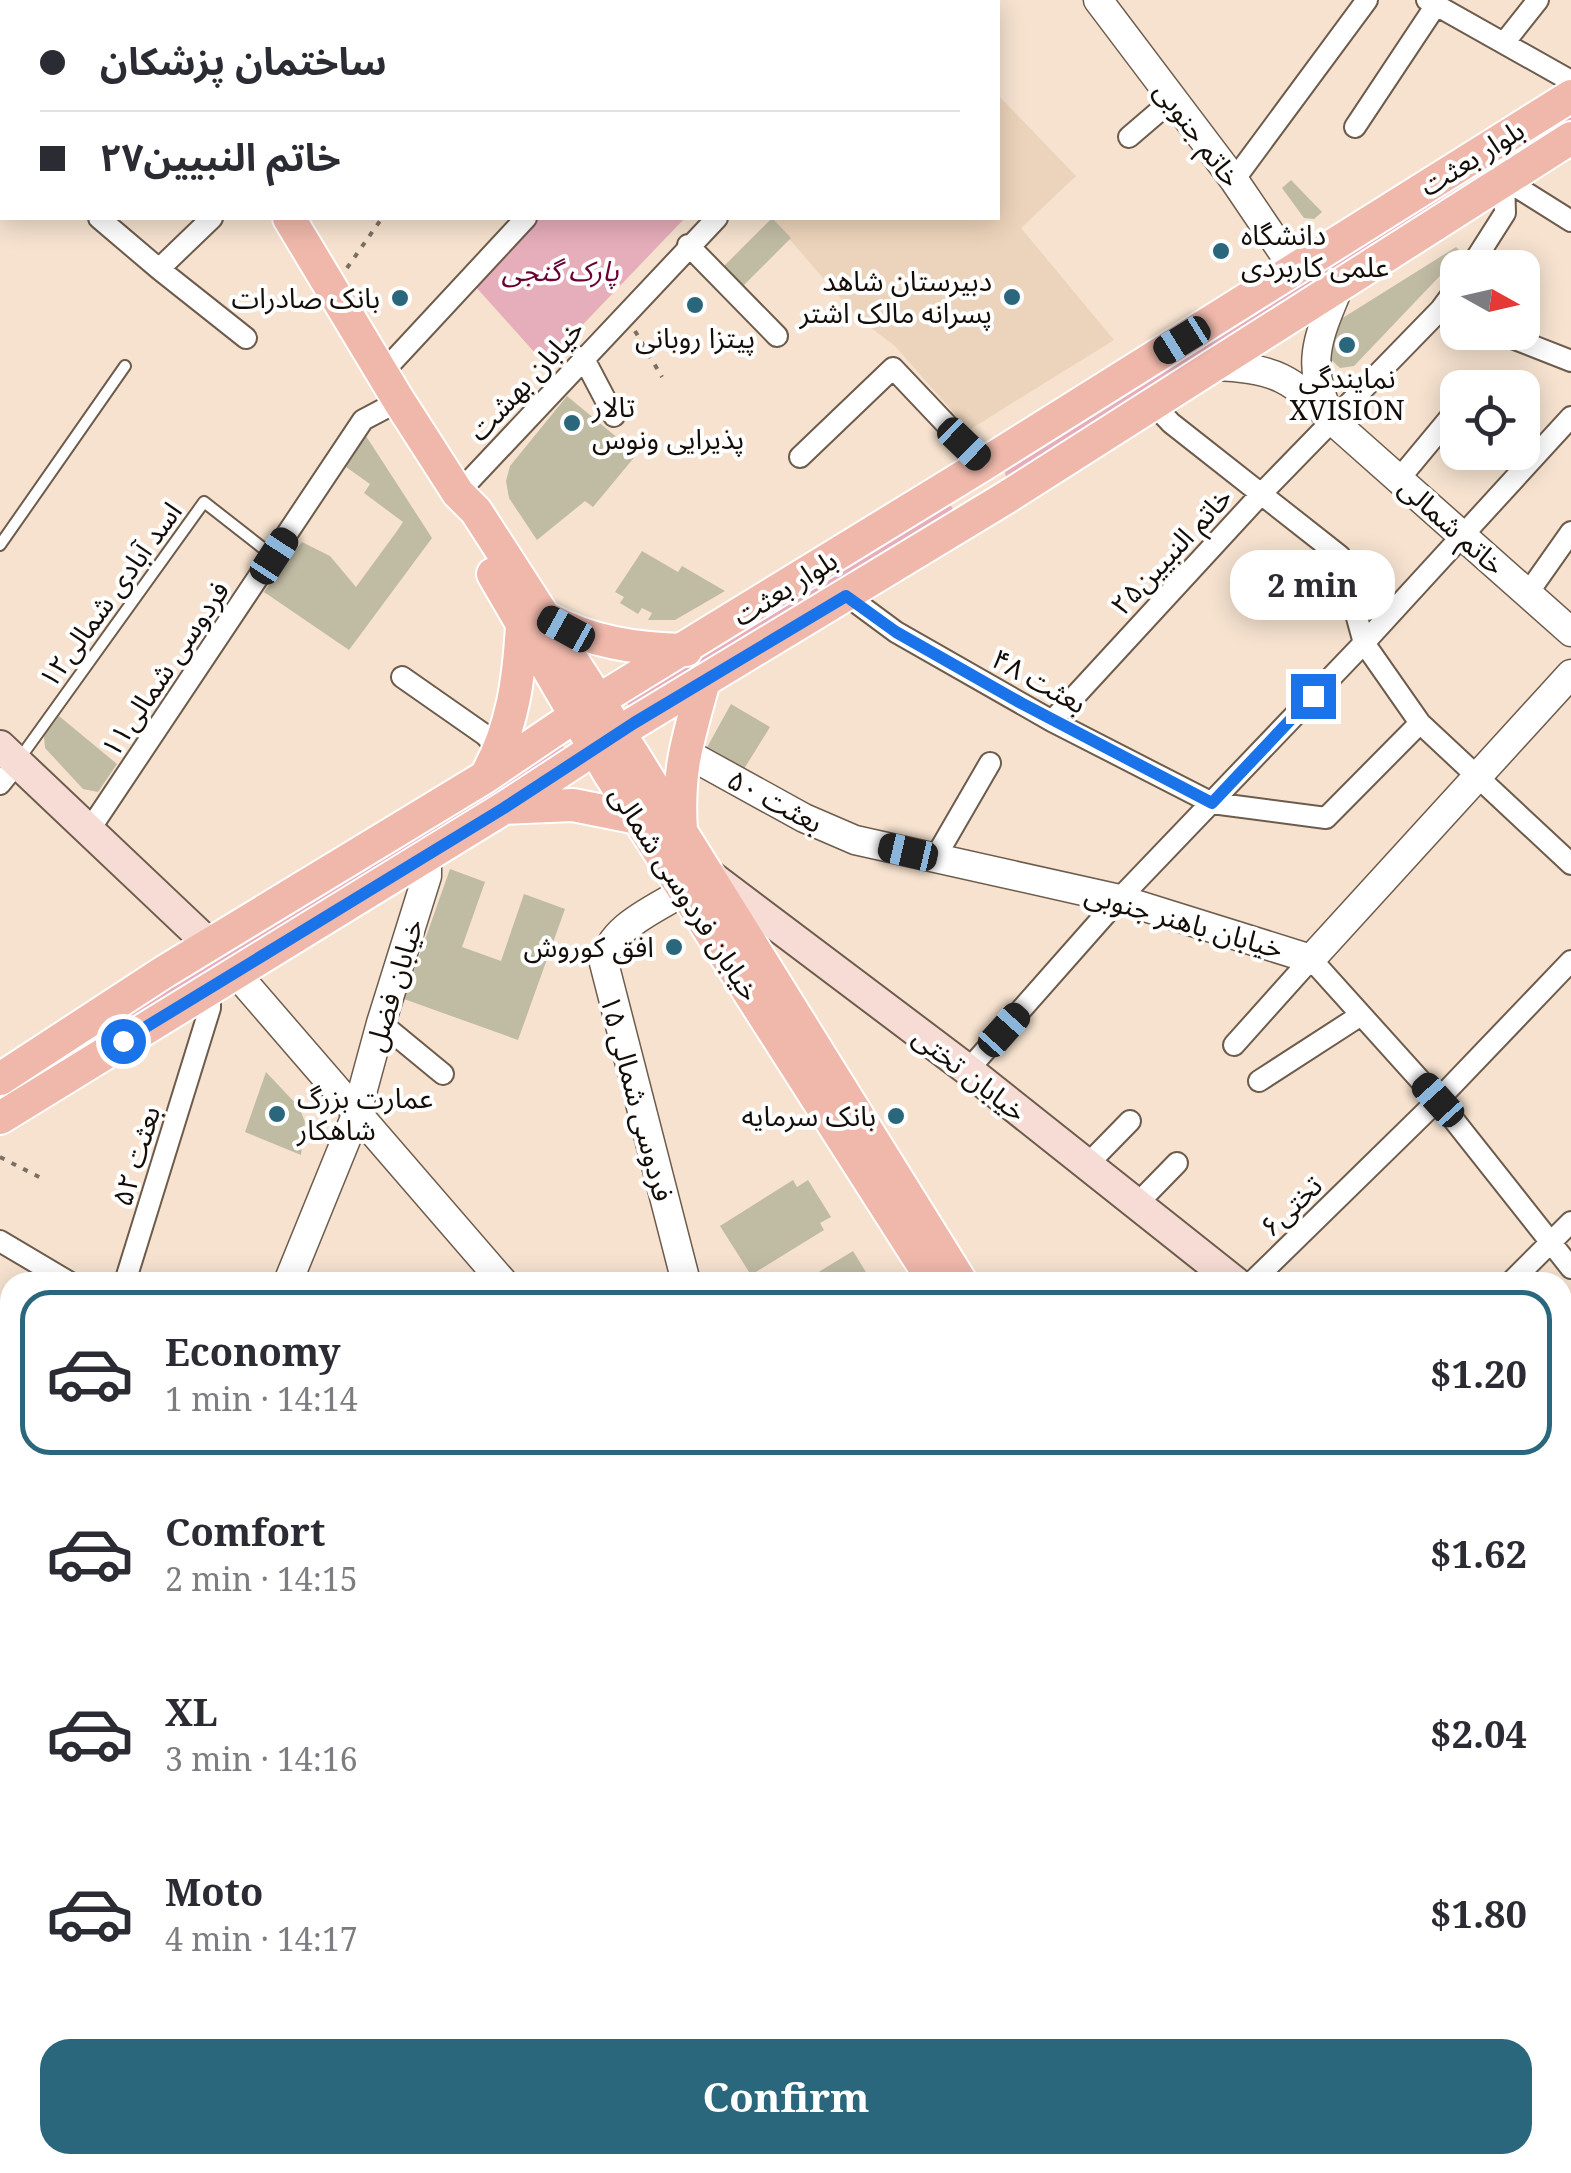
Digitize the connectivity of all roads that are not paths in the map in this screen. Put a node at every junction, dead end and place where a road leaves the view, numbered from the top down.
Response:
1 (1098, 0) edge
2 (1367, 0) edge
3 (1538, 0) edge
4 (1431, 2) edge
5 (1504, 43) junction
6 (1571, 81) edge
7 (1571, 96) edge
8 (1172, 101) junction
9 (1355, 127) dead end
10 (1129, 137) dead end
11 (1571, 138) edge
12 (1504, 179) junction
13 (1234, 180) junction
14 (101, 220) edge
15 (210, 220) edge
16 (290, 220) edge
17 (524, 220) edge
18 (715, 220) edge
19 (1571, 221) edge
20 (688, 245) junction
21 (1481, 250) edge
22 (159, 269) junction
23 (1295, 270) junction
24 (1340, 284) junction
25 (1440, 321) edge
26 (776, 336) dead end
27 (246, 338) dead end
28 (1540, 349) edge
29 (583, 356) junction
30 (1571, 361) edge
31 (125, 366) dead end
32 (1216, 366) junction
33 (390, 387) junction
34 (1154, 405) junction
35 (614, 416) dead end
36 (1571, 416) edge
37 (1333, 421) junction
38 (1440, 430) edge
39 (800, 457) dead end
40 (984, 464) junction
41 (1399, 480) junction
42 (458, 493) junction
43 (1262, 493) junction
44 (1007, 498) junction
45 (1571, 532) edge
46 (1462, 534) junction
47 (0, 545) edge
48 (274, 556) junction
49 (1528, 593) junction
50 (846, 596) junction
51 (533, 621) junction
52 (1571, 632) edge
53 (1364, 642) junction
54 (686, 650) junction
55 (1571, 674) edge
56 (402, 677) dead end
57 (704, 681) junction
58 (587, 708) junction
59 (1052, 721) junction
60 (1420, 722) junction
61 (607, 742) junction
62 (697, 759) dead end
63 (990, 762) dead end
64 (6, 764) edge
65 (492, 764) junction
66 (1479, 777) junction
67 (1212, 803) junction
68 (504, 808) junction
69 (420, 817) junction
70 (638, 818) junction
71 (88, 832) junction
72 (682, 835) junction
73 (855, 840) joint
74 (433, 850) junction
75 (935, 858) junction
76 (1571, 864) edge
77 (694, 880) junction
78 (1120, 900) junction
79 (209, 944) junction
80 (1311, 959) junction
81 (1571, 962) edge
82 (222, 979) junction
83 (1361, 1015) junction
84 (381, 1023) junction
85 (1234, 1044) dead end
86 (968, 1070) junction
87 (443, 1074) dead end
88 (0, 1078) edge
89 (1259, 1081) dead end
90 (1438, 1100) junction
91 (356, 1115) junction
92 (0, 1118) edge
93 (1130, 1121) dead end
94 (1177, 1163) dead end
95 (1088, 1166) junction
96 (1136, 1204) junction
97 (1571, 1222) edge
98 (0, 1241) edge
99 (1550, 1245) junction
100 (1571, 1268) edge
101 (51, 1272) edge
102 (128, 1272) edge
103 (292, 1272) edge
104 (494, 1272) edge
105 (684, 1272) edge
106 (928, 1272) edge
107 (954, 1272) edge
108 (1222, 1272) edge
109 (1262, 1272) edge
110 (1522, 1272) edge

1 - 8 street, خاتم جنوبی
2 - 13 street
3 - 5 street
4 - 5 street
4 - 9 street
5 - 6 street
7 - 23 main road, بلوار بعثت
8 - 10 street
8 - 13 street, خاتم جنوبی
11 - 12 main road, بلوار بعثت
12 - 19 street
12 - 21 street
12 - 24 main road, بلوار بعثت
13 - 23 street, خاتم جنوبی
14 - 22 street
15 - 22 street
16 - 33 main road
17 - 33 street, فردوسی شمالی۱۱
18 - 20 street, خیابان بهشت
20 - 26 street
20 - 29 street, خیابان بهشت
22 - 27 street
23 - 40 main road, بلوار بعثت
24 - 32 main road, بلوار بعثت
24 - 37 street
25 - 37 street, خاتم النبیین۲۵
28 - 30 street
29 - 35 street
29 - 42 street, خیابان بهشت
31 - 47 lane
32 - 34 main road, بلوار بعثت
32 - 37 street, خاتم شمالی
33 - 42 main road
33 - 48 street, فردوسی شمالی۱۱
34 - 43 street
34 - 44 main road, بلوار بعثت
36 - 46 street
37 - 41 street, خاتم شمالی
37 - 43 street, خاتم النبیین۲۵
38 - 41 street
39 - 40 street
40 - 44 main road
40 - 54 main road, بلوار بعثت
41 - 46 street, خاتم شمالی
42 - 51 main road
43 - 53 street
43 - 59 street, خاتم النبیین۲۵
44 - 50 main road, بلوار بعثت
45 - 49 street
46 - 49 street, خاتم شمالی
46 - 53 street
48 - 64 lane, اسد آبادی شمالی۱۲
48 - 71 street, فردوسی شمالی۱۱
49 - 52 street, خاتم شمالی
50 - 57 main road, بلوار بعثت
50 - 59 street, بعثت ۴۸
51 - 54 main road
51 - 58 main road
51 - 65 main road
53 - 60 street
53 - 67 street
54 - 58 main road, بلوار بعثت
55 - 66 street, خیابان باهنر جنوبی
56 - 65 street
57 - 61 main road, بلوار بعثت
57 - 72 main road
58 - 61 main road
58 - 65 main road, بلوار بعثت
59 - 67 street, بعثت ۴۸
60 - 66 street
60 - 67 street, بعثت ۴۸
61 - 68 main road, بلوار بعثت
61 - 70 main road, خیابان فردوسی شمالی
61 - 72 main road, خیابان فردوسی شمالی
62 - 73 street, بعثت ۵۰
63 - 75 street
64 - 71 main road
65 - 69 main road, بلوار بعثت
66 - 76 street
66 - 80 street, خیابان باهنر جنوبی
67 - 78 street
68 - 70 main road
68 - 74 main road, بلوار بعثت
69 - 74 main road
69 - 79 main road, بلوار بعثت
70 - 77 main road, خیابان فردوسی شمالی
71 - 79 main road
72 - 77 main road, خیابان فردوسی شمالی
73 - 75 street, خیابان باهنر جنوبی
74 - 82 main road, بلوار بعثت
74 - 84 street, خیابان فضل
75 - 78 street, خیابان باهنر جنوبی
77 - 86 main road, خیابان تختی
77 - 105 street, فردوسی شمالی ۱۵
77 - 106 main road, خیابان فردوسی شمالی
77 - 107 main road, خیابان فردوسی شمالی
78 - 80 street, خیابان باهنر جنوبی
78 - 86 street
79 - 88 main road, بلوار بعثت
80 - 83 street
80 - 85 street
81 - 90 street, تختی۶
82 - 91 street
82 - 92 main road, بلوار بعثت
82 - 102 street, بعثت ۵۲
83 - 89 street
83 - 90 street
84 - 87 street
84 - 91 street, خیابان فضل
86 - 95 main road, خیابان تختی
90 - 99 street
90 - 109 street, تختی۶
91 - 103 street, خیابان فضل
91 - 104 street
93 - 95 street
94 - 96 street
95 - 96 main road, خیابان تختی
96 - 108 main road, خیابان تختی
97 - 99 street
98 - 101 street
99 - 100 street
99 - 110 street

